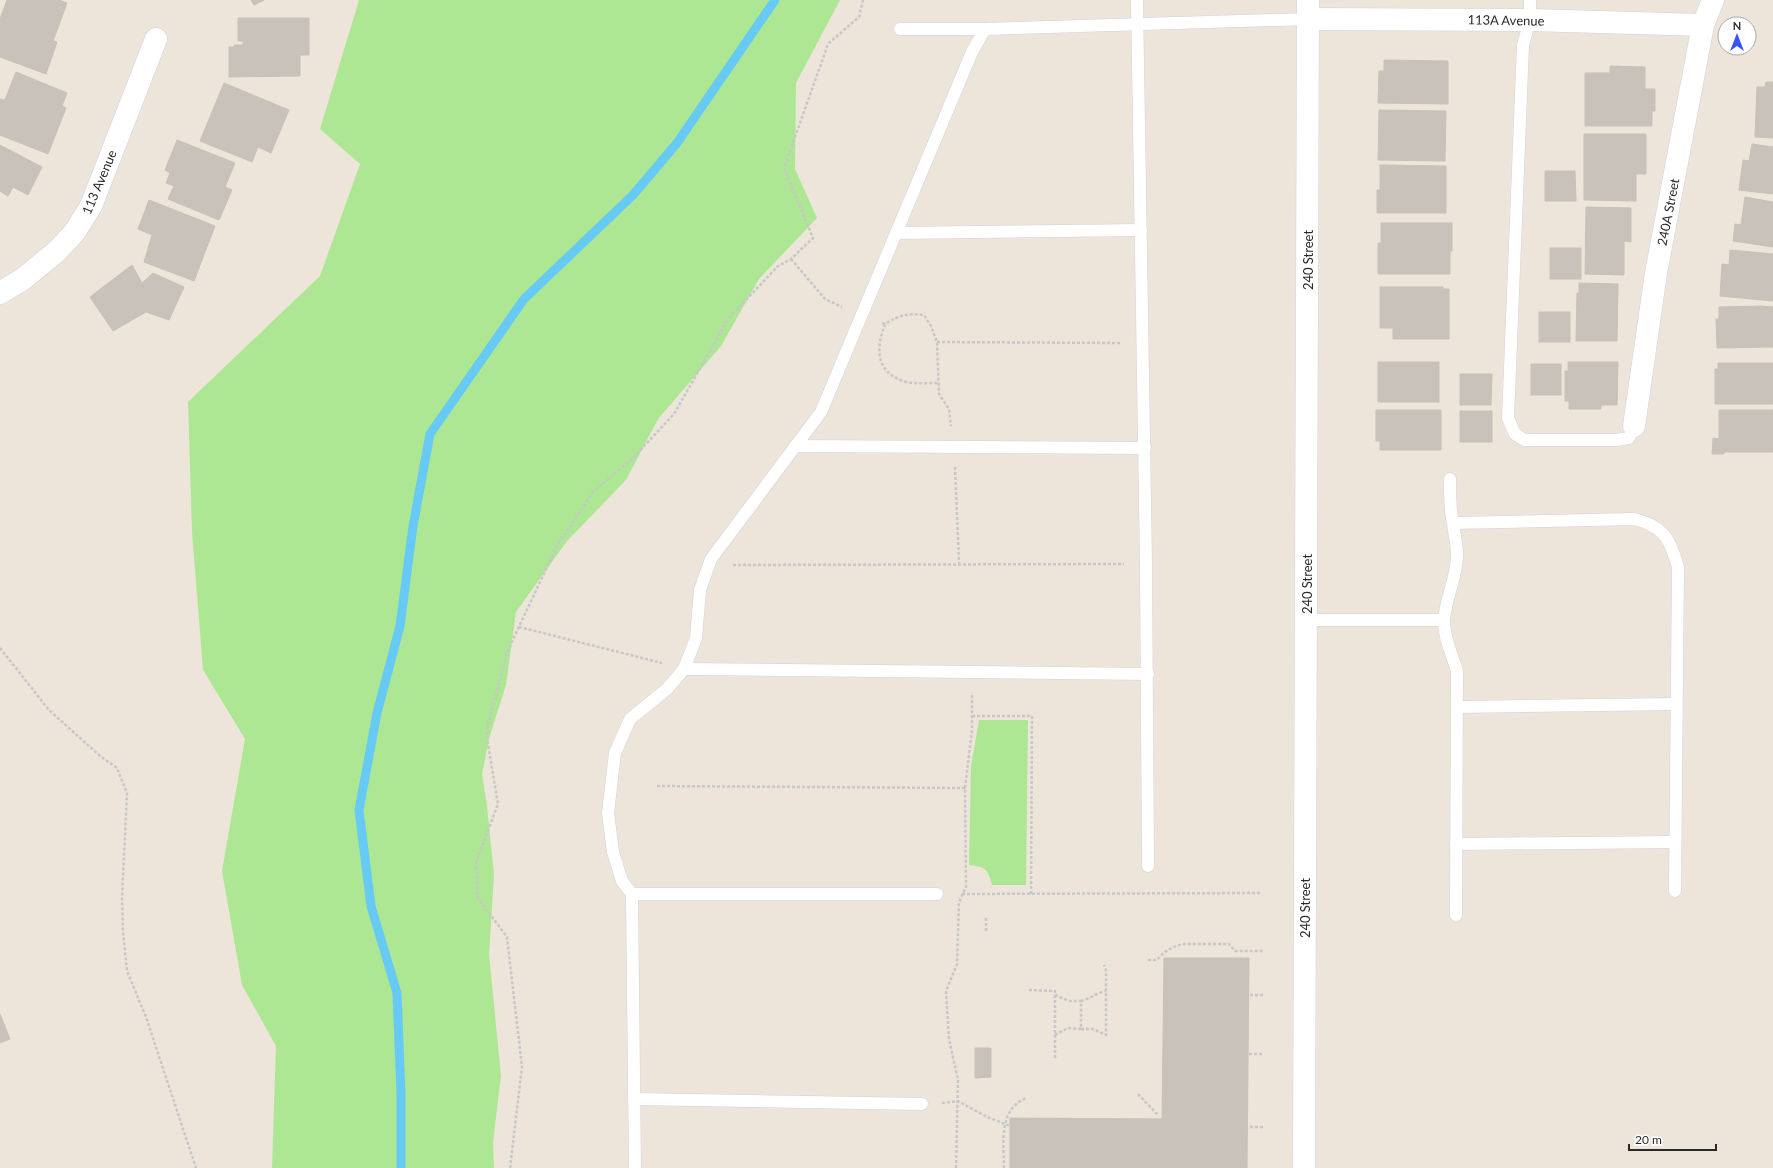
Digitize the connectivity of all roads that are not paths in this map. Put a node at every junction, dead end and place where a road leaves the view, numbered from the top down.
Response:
1 (1137, 0) edge
2 (1713, 0) edge
3 (1308, 9) edge
4 (1530, 10) edge
5 (1138, 23) junction
6 (1703, 25) junction
7 (900, 29) dead end
8 (985, 29) junction
9 (156, 39) dead end
10 (1141, 230) junction
11 (896, 233) junction
12 (0, 293) edge
13 (1634, 426) joint
14 (795, 446) junction
15 (1144, 448) junction
16 (1450, 479) dead end
17 (1454, 523) junction
18 (1306, 620) junction
19 (1444, 620) junction
20 (684, 669) junction
21 (1148, 674) junction
22 (1676, 704) junction
23 (1457, 707) junction
24 (1675, 842) junction
25 (1456, 844) junction
26 (1148, 866) dead end
27 (1675, 891) dead end
28 (632, 894) junction
29 (938, 894) road end
30 (1456, 915) dead end
31 (634, 1099) junction
32 (922, 1104) road end
33 (636, 1168) edge
34 (1304, 1168) edge

1 - 5 lane
2 - 6 main road, 240A Street
3 - 4 main road, 113A Avenue
3 - 5 lane
3 - 18 main road, 240 Street
4 - 6 main road, 113A Avenue
4 - 13 lane
5 - 8 lane
5 - 10 lane
6 - 13 main road, 240A Street
7 - 8 lane
8 - 11 lane
9 - 12 main road, 113 Avenue
10 - 11 lane
10 - 15 lane
11 - 14 lane
14 - 15 lane
14 - 20 lane
15 - 21 lane
16 - 17 lane
17 - 19 lane
17 - 22 lane
18 - 19 lane
18 - 34 main road, 240 Street
19 - 23 lane
20 - 21 lane
20 - 28 lane
21 - 26 lane
22 - 23 lane
22 - 24 lane
23 - 25 lane
24 - 25 lane
24 - 27 lane
25 - 30 lane
28 - 29 lane
28 - 31 lane
31 - 32 lane
31 - 33 lane

